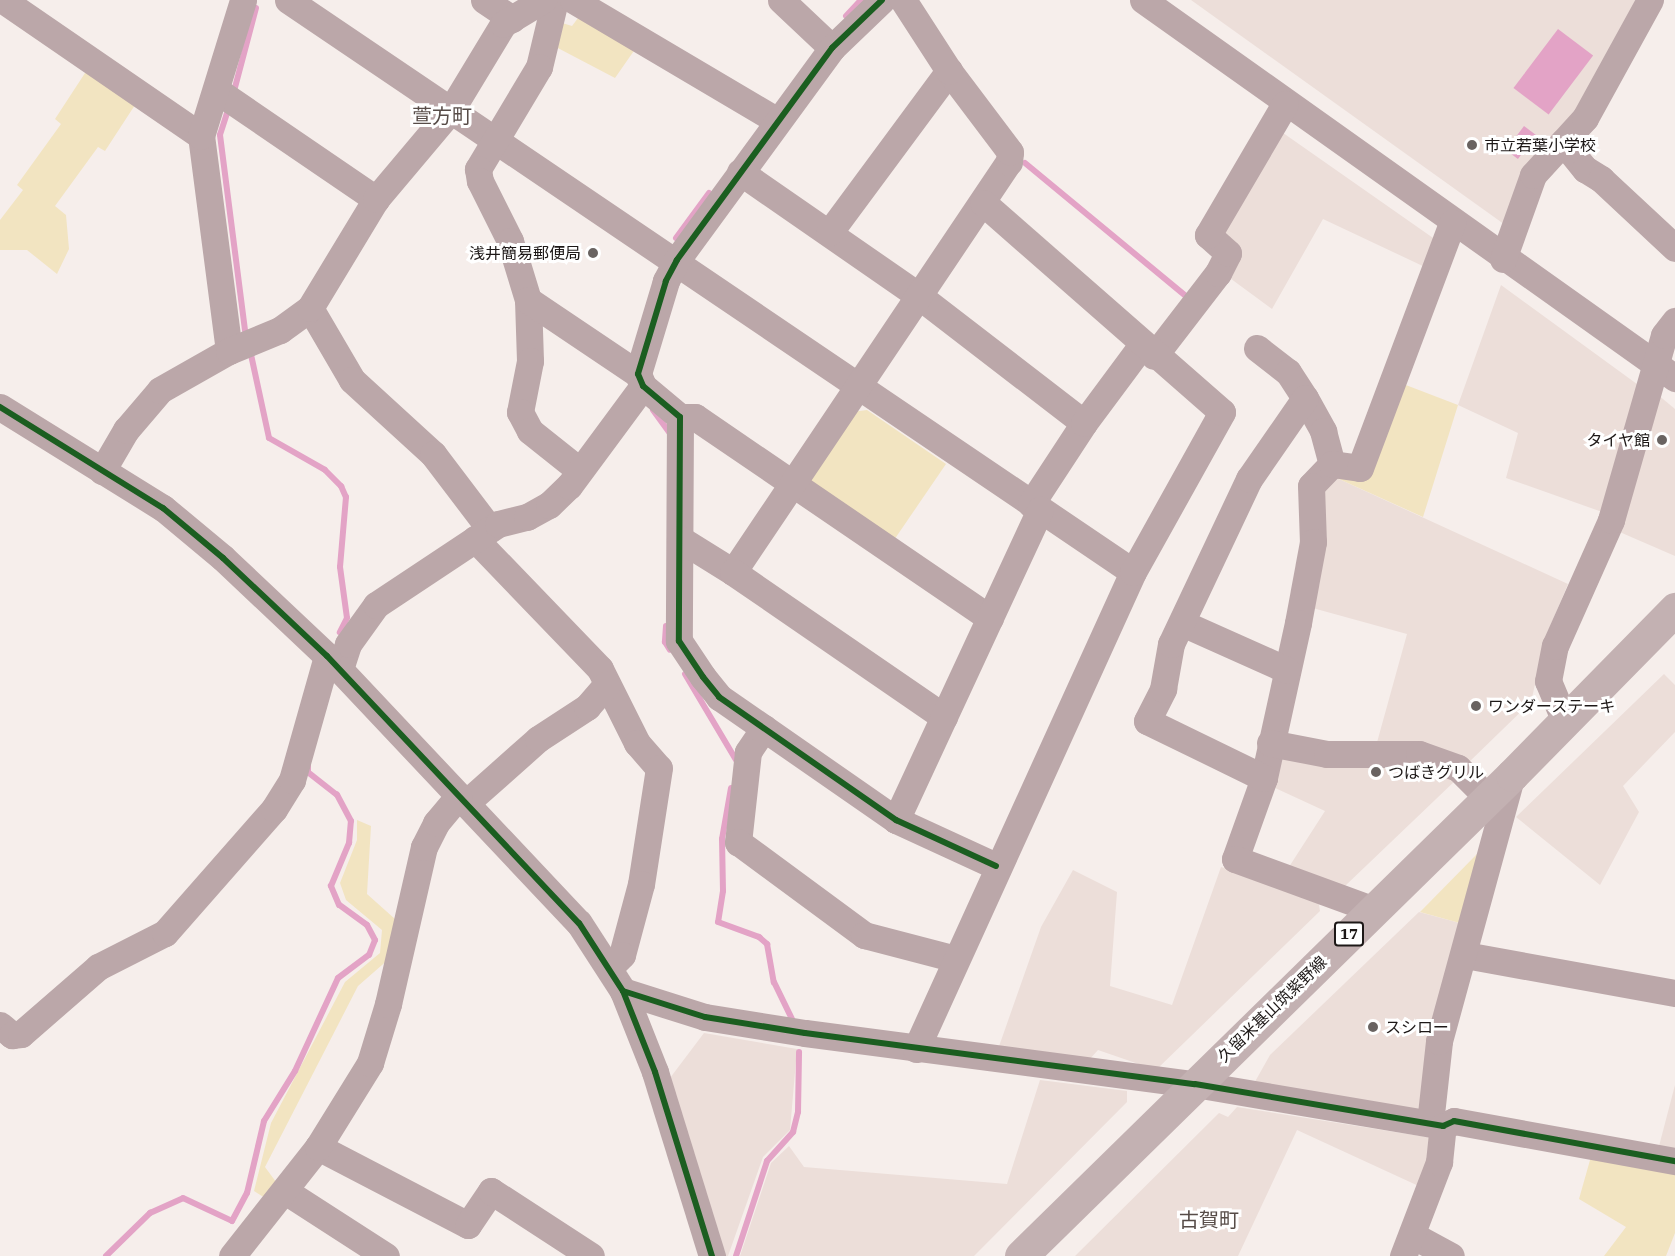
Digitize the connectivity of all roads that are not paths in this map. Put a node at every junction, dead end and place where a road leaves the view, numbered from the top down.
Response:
1 (3, 0) edge
2 (243, 0) edge
3 (288, 0) edge
4 (484, 0) edge
5 (543, 0) edge
6 (555, 0) edge
7 (573, 0) edge
8 (781, 0) edge
9 (882, 0) edge
10 (903, 0) edge
11 (1143, 0) edge
12 (1650, 0) edge
13 (512, 19) junction
14 (832, 48) junction
15 (949, 71) junction
16 (216, 90) junction
17 (1285, 104) junction
18 (451, 110) junction
19 (769, 115) junction
20 (201, 136) junction
21 (494, 138) junction
22 (1563, 142) junction
23 (740, 172) junction
24 (376, 199) junction
25 (983, 203) junction
26 (1452, 222) junction
27 (829, 233) junction
28 (1675, 248) edge
29 (1503, 259) junction
30 (677, 260) junction
31 (919, 296) junction
32 (528, 300) junction
33 (310, 308) junction
34 (1675, 321) edge
35 (241, 347) junction
36 (1257, 348) dead end
37 (1148, 351) junction
38 (1666, 371) edge
39 (640, 380) junction
40 (857, 385) junction
41 (1305, 398) junction
42 (0, 407) edge
43 (680, 417) junction
44 (1084, 423) junction
45 (1332, 464) junction
46 (579, 470) junction
47 (102, 471) junction
48 (792, 483) junction
49 (1036, 507) junction
50 (483, 534) junction
51 (680, 539) junction
52 (733, 572) junction
53 (1133, 572) junction
54 (1675, 609) edge
55 (990, 618) junction
56 (1182, 623) junction
57 (334, 663) junction
58 (1287, 670) junction
59 (607, 684) junction
60 (944, 717) junction
61 (1564, 719) junction
62 (764, 728) junction
63 (1270, 743) junction
64 (1512, 775) junction
65 (1264, 778) junction
66 (1488, 798) junction
67 (463, 800) junction
68 (896, 820) junction
69 (996, 866) junction
70 (1374, 910) junction
71 (1465, 955) junction
72 (956, 959) junction
73 (610, 967) junction
74 (622, 991) junction
75 (1675, 993) edge
76 (0, 1025) edge
77 (916, 1049) junction
78 (1195, 1084) junction
79 (1436, 1124) junction
80 (318, 1147) junction
81 (1675, 1161) edge
82 (285, 1191) junction
83 (1408, 1245) edge
84 (232, 1256) edge
85 (386, 1256) edge
86 (591, 1256) edge
87 (712, 1256) edge
88 (1022, 1256) edge
89 (1451, 1256) edge

1 - 20 street
2 - 16 street
3 - 18 street
4 - 13 street
5 - 13 street
6 - 21 street
7 - 19 street
8 - 14 street
9 - 14 street
10 - 15 street
11 - 17 street
12 - 22 street
13 - 18 street
14 - 19 street
15 - 25 street
15 - 27 street
16 - 20 street
16 - 24 street
17 - 26 street
17 - 37 street
18 - 21 street
18 - 24 street
19 - 23 street
20 - 35 street
21 - 30 street
21 - 32 street
22 - 28 street
22 - 29 street
23 - 27 street
23 - 30 street
24 - 33 street
25 - 31 street
25 - 37 street
26 - 29 street
26 - 45 street
27 - 31 street
29 - 38 street
30 - 39 street
30 - 40 street
31 - 40 street
31 - 44 street
32 - 39 street
32 - 46 street
33 - 35 street
33 - 50 street
34 - 38 street
35 - 47 street
36 - 41 street
37 - 44 street
37 - 53 street
38 - 61 street
39 - 43 street
39 - 46 street
40 - 48 street
40 - 49 street
41 - 45 street
41 - 56 street
42 - 47 street
43 - 48 street
43 - 51 street
44 - 49 street
45 - 58 street
46 - 50 street
47 - 57 street
48 - 52 street
48 - 55 street
49 - 53 street
49 - 55 street
50 - 57 street
50 - 59 street
51 - 52 street
51 - 62 street
52 - 60 street
53 - 69 street
54 - 61 main road, 久留米基山筑紫野線 / 17
55 - 60 street
56 - 58 street
56 - 65 street
57 - 67 street
57 - 76 street
58 - 63 street
59 - 67 street
59 - 73 street
60 - 68 street
61 - 64 main road, 久留米基山筑紫野線 / 17
62 - 68 street
62 - 72 street
63 - 65 street
63 - 66 street
64 - 66 main road, 久留米基山筑紫野線 / 17
64 - 71 street
65 - 70 street
66 - 70 main road, 久留米基山筑紫野線 / 17
67 - 73 street
67 - 80 street
68 - 69 street
69 - 72 street
70 - 78 main road, 久留米基山筑紫野線 / 17
71 - 75 street
71 - 79 street
72 - 77 street
73 - 74 street
74 - 77 street
74 - 87 street
77 - 78 street
78 - 79 street
78 - 88 main road, 久留米基山筑紫野線 / 17
79 - 81 street
79 - 83 street
80 - 82 street
80 - 86 street
82 - 84 street
82 - 85 street
83 - 89 street

